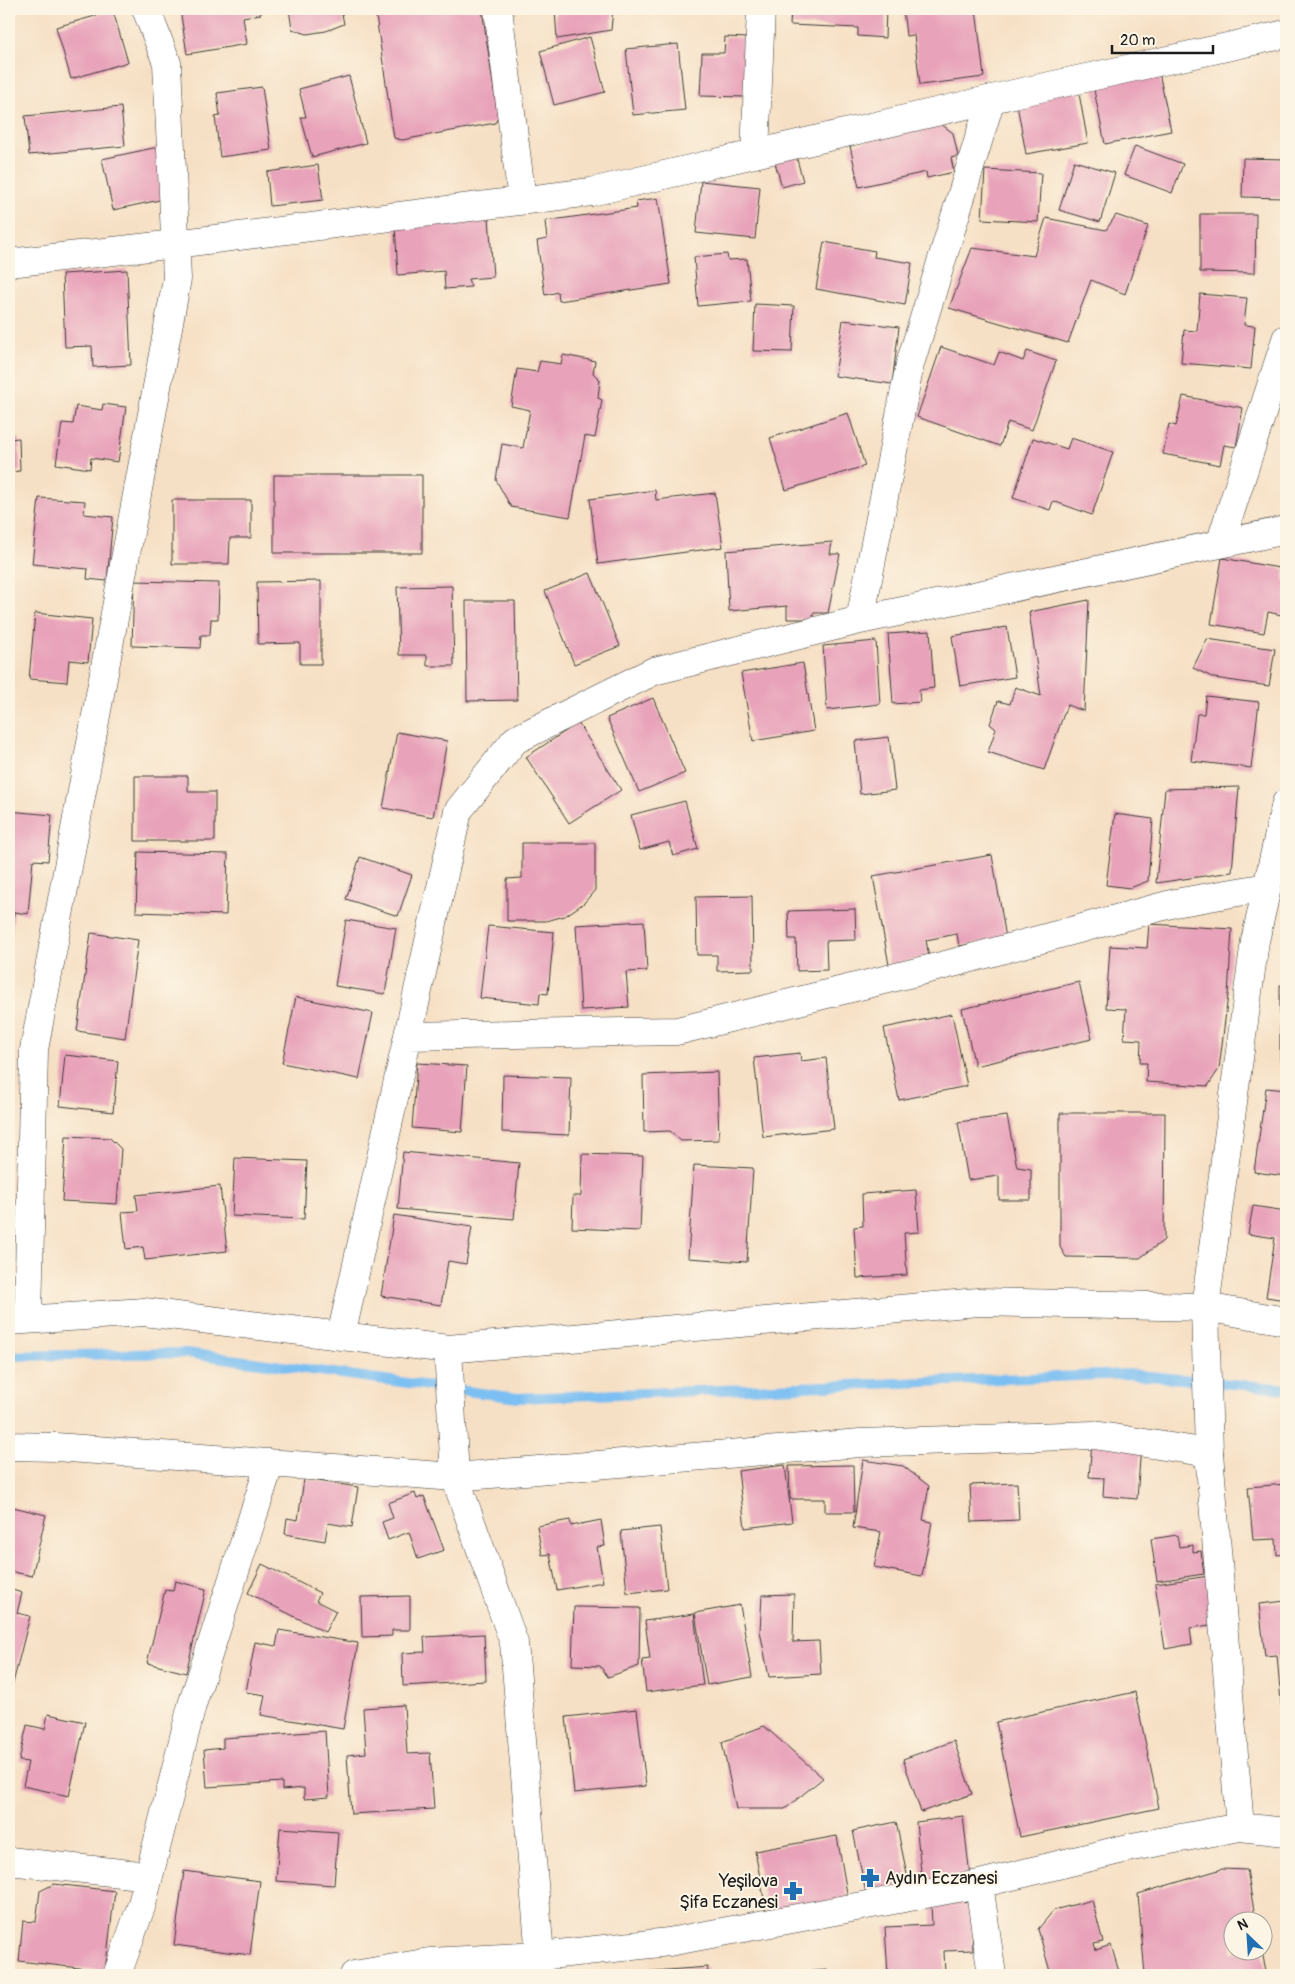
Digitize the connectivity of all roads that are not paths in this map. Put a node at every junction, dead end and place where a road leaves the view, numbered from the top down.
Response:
1 (146, 9) edge
2 (498, 9) edge
3 (761, 9) edge
4 (1286, 34) edge
5 (991, 99) junction
6 (755, 154) junction
7 (522, 200) junction
8 (175, 244) junction
9 (9, 263) edge
10 (1286, 339) edge
11 (1286, 530) edge
12 (1220, 544) junction
13 (860, 620) junction
14 (1286, 803) edge
15 (1267, 888) junction
16 (408, 1036) junction
17 (1206, 1316) junction
18 (19, 1320) edge
19 (1286, 1321) edge
20 (341, 1336) junction
21 (449, 1358) junction
22 (9, 1446) edge
23 (1210, 1453) junction
24 (270, 1463) junction
25 (454, 1477) junction
26 (1240, 1827) junction
27 (1286, 1832) edge
28 (9, 1861) edge
29 (149, 1876) junction
30 (979, 1884) junction
31 (539, 1966) edge
32 (117, 1975) edge
33 (354, 1975) edge
34 (992, 1975) edge

1 - 8 street
2 - 7 street
3 - 6 street
4 - 5 street
5 - 6 street
5 - 13 street
6 - 7 street
7 - 8 street
8 - 9 street
8 - 18 street
10 - 12 street
11 - 12 street
12 - 13 street
13 - 16 street
14 - 15 street
15 - 16 street
15 - 17 street
16 - 20 street
17 - 19 street
17 - 21 street
17 - 23 street
18 - 20 street
20 - 21 street
21 - 25 street
22 - 24 street
23 - 25 street
23 - 26 street
24 - 25 street
24 - 29 street
25 - 31 street
26 - 27 street
26 - 30 street
28 - 29 street
29 - 32 street
30 - 31 street
30 - 34 street
31 - 33 street

